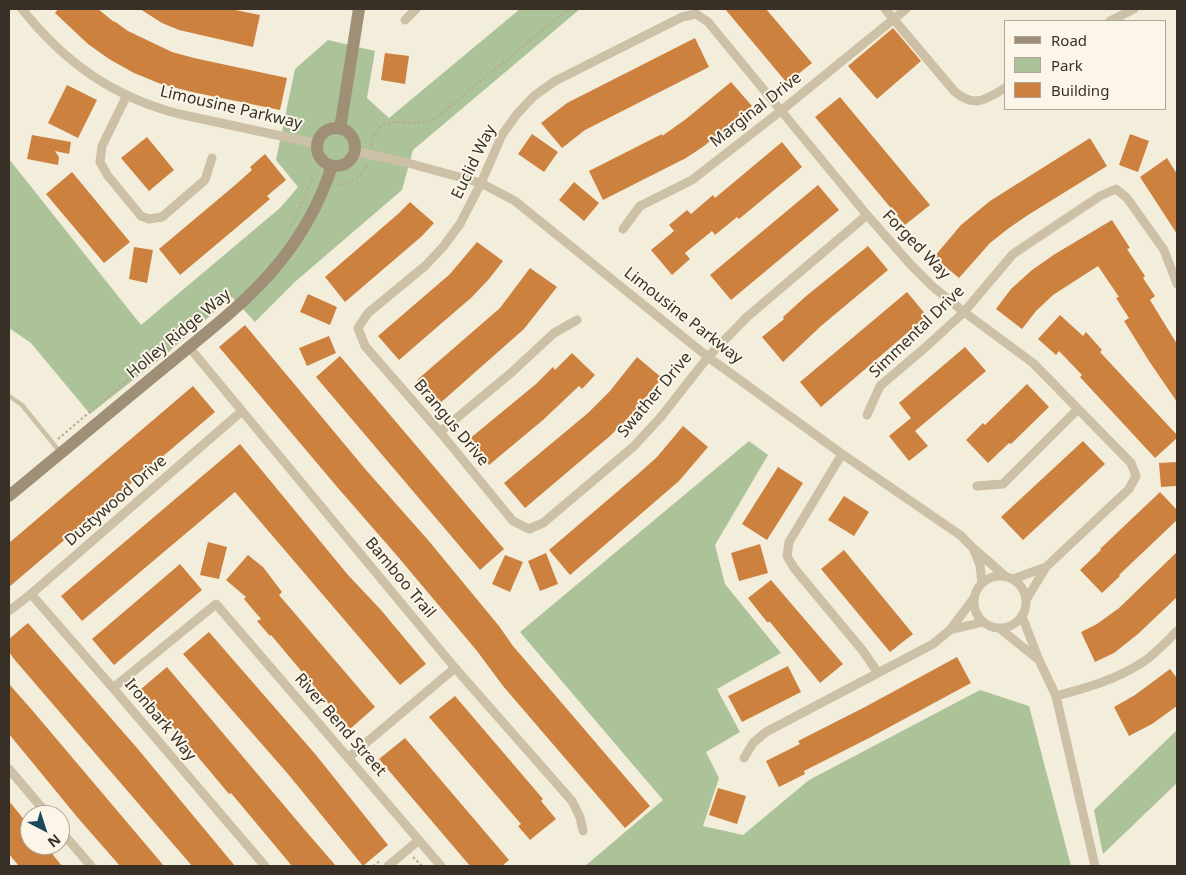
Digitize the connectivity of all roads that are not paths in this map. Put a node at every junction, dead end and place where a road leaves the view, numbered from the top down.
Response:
1 (22, 9) edge
2 (360, 9) edge
3 (416, 9) edge
4 (886, 9) edge
5 (906, 9) edge
6 (1134, 9) edge
7 (696, 14) joint
8 (894, 18) junction
9 (405, 20) dead end
10 (1112, 20) edge
11 (1004, 89) edge
12 (127, 95) junction
13 (782, 110) junction
14 (340, 129) junction
15 (318, 144) junction
16 (355, 151) junction
17 (212, 158) dead end
18 (332, 166) junction
19 (481, 183) junction
20 (867, 215) junction
21 (623, 229) dead end
22 (1177, 284) edge
23 (964, 312) junction
24 (577, 320) dead end
25 (358, 328) joint
26 (189, 347) junction
27 (708, 356) junction
28 (9, 396) edge
29 (1078, 409) junction
30 (242, 411) junction
31 (867, 414) dead end
32 (440, 432) junction
33 (61, 454) junction
34 (842, 454) junction
35 (977, 486) dead end
36 (9, 496) edge
37 (529, 529) joint
38 (973, 548) junction
39 (1046, 567) junction
40 (1009, 577) junction
41 (982, 583) junction
42 (31, 594) junction
43 (974, 598) junction
44 (1026, 600) junction
45 (9, 611) edge
46 (1022, 616) junction
47 (983, 622) junction
48 (999, 628) junction
49 (950, 630) junction
50 (1177, 631) edge
51 (1039, 660) junction
52 (455, 668) junction
53 (878, 673) junction
54 (114, 688) junction
55 (1056, 696) junction
56 (348, 758) junction
57 (744, 758) dead end
58 (9, 769) edge
59 (40, 805) edge
60 (583, 830) dead end
61 (419, 840) junction
62 (70, 842) edge
63 (91, 866) edge
64 (265, 866) edge
65 (388, 866) edge
66 (441, 866) edge
67 (1094, 866) edge

1 - 12 street, Limousine Parkway
2 - 14 street
3 - 9 street
4 - 8 street
5 - 8 street, Marginal Drive
6 - 10 street
7 - 13 street, Forged Way
7 - 19 street, Euclid Way
8 - 11 street
8 - 13 street, Marginal Drive
12 - 15 street, Limousine Parkway
12 - 17 street
13 - 20 street, Forged Way
13 - 21 street, Marginal Drive
14 - 15 street
14 - 16 street
15 - 18 street
16 - 18 street
16 - 19 street, Limousine Parkway
18 - 26 street, Holley Ridge Way
19 - 25 street, Euclid Way
19 - 27 street, Limousine Parkway
20 - 23 street, Forged Way
20 - 27 street, Swather Drive
22 - 23 street, Simmental Drive
23 - 29 street, Forged Way
23 - 31 street, Simmental Drive
24 - 32 street
25 - 32 street, Brangus Drive
26 - 30 street, Bamboo Trail
26 - 33 street, Holley Ridge Way
27 - 34 street, Limousine Parkway
27 - 37 street, Swather Drive
28 - 33 lane
29 - 35 street
29 - 39 street, Forged Way
30 - 42 street, Dustywood Drive
30 - 52 street, Bamboo Trail
32 - 37 street, Brangus Drive
33 - 36 street, Holley Ridge Way
34 - 38 street, Limousine Parkway
34 - 53 street
38 - 40 street, Limousine Parkway
38 - 41 street, Limousine Parkway
39 - 40 street
39 - 44 street
40 - 41 street
40 - 44 street
41 - 43 street
42 - 45 street, Dustywood Drive
42 - 54 street, Ironbark Way
43 - 47 street
43 - 49 street
44 - 46 street
46 - 48 street
46 - 51 street
47 - 48 street
47 - 49 street
48 - 51 street
49 - 53 street
50 - 55 street
51 - 55 street
52 - 56 street
52 - 60 street, Bamboo Trail
53 - 57 street
54 - 56 street, River Bend Street
54 - 64 street, Ironbark Way
55 - 67 street
56 - 61 street, River Bend Street
58 - 59 street
61 - 65 street
61 - 66 street, River Bend Street
62 - 63 street

